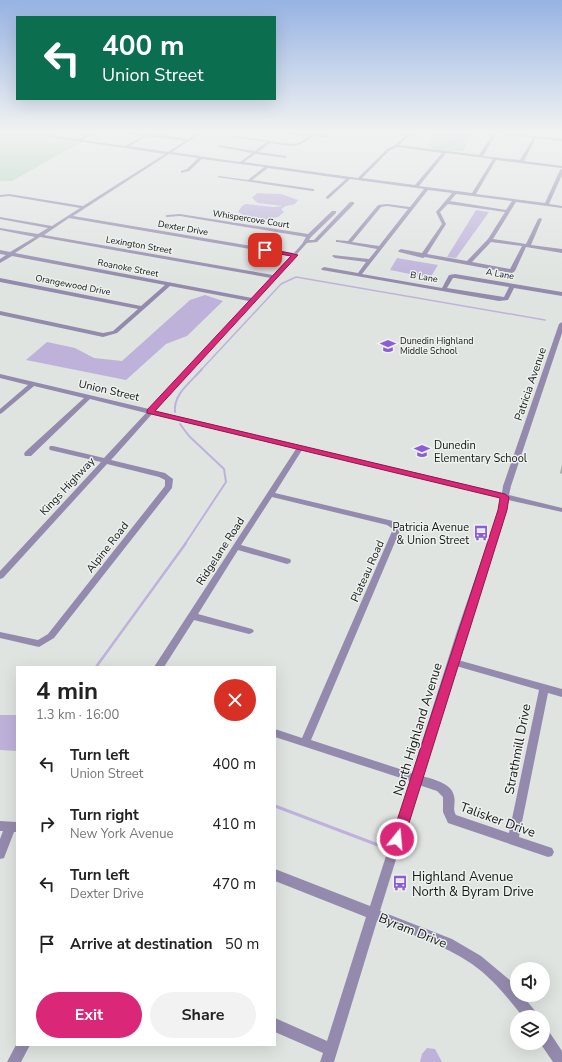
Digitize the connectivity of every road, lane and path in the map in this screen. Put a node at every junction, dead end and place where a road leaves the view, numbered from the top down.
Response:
1 (123, 182) edge
2 (253, 182) edge
3 (345, 182) edge
4 (380, 182) edge
5 (420, 182) edge
6 (481, 182) edge
7 (557, 182) edge
8 (416, 186) junction
9 (427, 188) junction
10 (312, 190) dead end
11 (455, 192) junction
12 (473, 195) junction
13 (0, 196) edge
14 (328, 198) dead end
15 (481, 198) dead end
16 (514, 201) junction
17 (446, 202) junction
18 (352, 203) dead end
19 (546, 205) junction
20 (476, 206) junction
21 (84, 207) junction
22 (562, 207) edge
23 (411, 208) junction
24 (507, 211) junction
25 (334, 212) dead end
26 (167, 216) dead end
27 (69, 217) junction
28 (0, 218) edge
29 (540, 219) dead end
30 (52, 228) junction
31 (0, 229) edge
32 (40, 236) junction
33 (309, 236) junction
34 (490, 240) junction
35 (338, 241) dead end
36 (306, 242) junction
37 (349, 243) junction
38 (526, 245) junction
39 (379, 248) junction
40 (401, 251) dead end
41 (562, 251) edge
42 (0, 252) edge
43 (11, 254) junction
44 (295, 255) junction
45 (335, 256) dead end
46 (424, 256) junction
47 (0, 261) edge
48 (369, 261) junction
49 (468, 263) junction
50 (324, 269) dead end
51 (359, 275) junction
52 (274, 277) junction
53 (0, 280) edge
54 (170, 284) junction
55 (512, 286) junction
56 (443, 290) junction
57 (562, 294) edge
58 (252, 300) junction
59 (143, 308) junction
60 (0, 313) edge
61 (562, 324) edge
62 (560, 334) edge
63 (0, 376) edge
64 (33, 384) junction
65 (89, 397) junction
66 (0, 412) edge
67 (150, 412) junction
68 (52, 448) dead end
69 (300, 448) junction
70 (28, 454) dead end
71 (105, 461) junction
72 (270, 494) junction
73 (505, 497) junction
74 (562, 510) edge
75 (237, 547) junction
76 (287, 561) dead end
77 (0, 576) edge
78 (192, 616) junction
79 (249, 631) dead end
80 (0, 635) edge
81 (453, 662) junction
82 (160, 666) edge
83 (544, 688) junction
84 (562, 693) edge
85 (276, 733) edge
86 (305, 742) junction
87 (416, 779) junction
88 (9, 827) edge
89 (513, 840) junction
90 (548, 852) dead end
91 (0, 854) edge
92 (276, 875) edge
93 (374, 914) junction
94 (525, 1010) edge
95 (276, 1026) edge
96 (22, 1046) edge
97 (550, 1046) edge
98 (329, 1056) edge
99 (14, 1062) edge
100 (561, 1062) edge

1 - 21 street
2 - 10 street
3 - 14 street
4 - 8 street
5 - 8 street
6 - 12 street
7 - 19 street
8 - 9 street
9 - 11 street
9 - 23 street
11 - 12 street
11 - 17 street
12 - 16 street
13 - 21 street
15 - 20 street
16 - 19 street
16 - 24 street
17 - 20 street
17 - 46 street
18 - 36 street
19 - 22 street
20 - 24 street
21 - 27 street
23 - 37 street
23 - 39 street
24 - 34 street
25 - 33 street
26 - 33 street, Whispercove Court
27 - 30 street
27 - 44 street, Dexter Drive
28 - 30 street
29 - 38 street
30 - 32 street
31 - 32 street, Lexington Street
32 - 43 street
32 - 52 street, Lexington Street
33 - 36 street
34 - 38 street
34 - 49 street
35 - 37 street
36 - 44 street, Kings Highway
37 - 39 street
38 - 41 street
38 - 49 street
39 - 48 street
40 - 46 street
42 - 43 street, Roanoke Street
43 - 47 street
43 - 54 street, Roanoke Street
44 - 52 street, Kings Highway
45 - 48 street
46 - 49 street
48 - 51 street
50 - 51 street, B Lane
51 - 56 street, B Lane
52 - 58 street, Kings Highway
53 - 59 street, Orangewood Drive
54 - 58 street, Roanoke Street
54 - 59 street
55 - 56 street, B Lane
55 - 56 street, A Lane
55 - 57 street, A Lane
58 - 67 street, Kings Highway
59 - 60 street
61 - 62 street, Patricia Avenue
62 - 73 street, Patricia Avenue
63 - 64 street, Union Street
64 - 65 street, Union Street
64 - 66 street
65 - 67 street, Union Street
65 - 70 street
67 - 69 street, Union Street
67 - 71 street, Kings Highway
68 - 71 street
69 - 72 street, Ridgelane Road
69 - 73 street, Union Street
71 - 77 street, Kings Highway
71 - 80 street, Alpine Road
72 - 75 street, Ridgelane Road
72 - 86 street, Plateau Road
73 - 74 street, Union Street
73 - 81 street, North Highland Avenue
75 - 76 street
75 - 78 street, Ridgelane Road
78 - 79 street
78 - 82 street, Ridgelane Road
81 - 83 street
81 - 87 street, North Highland Avenue
83 - 84 street
83 - 89 street, Strathmill Drive
85 - 86 street
86 - 87 street
87 - 89 street, Talisker Drive
87 - 93 street, North Highland Avenue
88 - 91 street
89 - 90 street, Talisker Drive
92 - 93 street, Byram Drive
93 - 94 street, Byram Drive
93 - 98 street, North Highland Avenue
95 - 98 street
96 - 99 street
97 - 100 street

